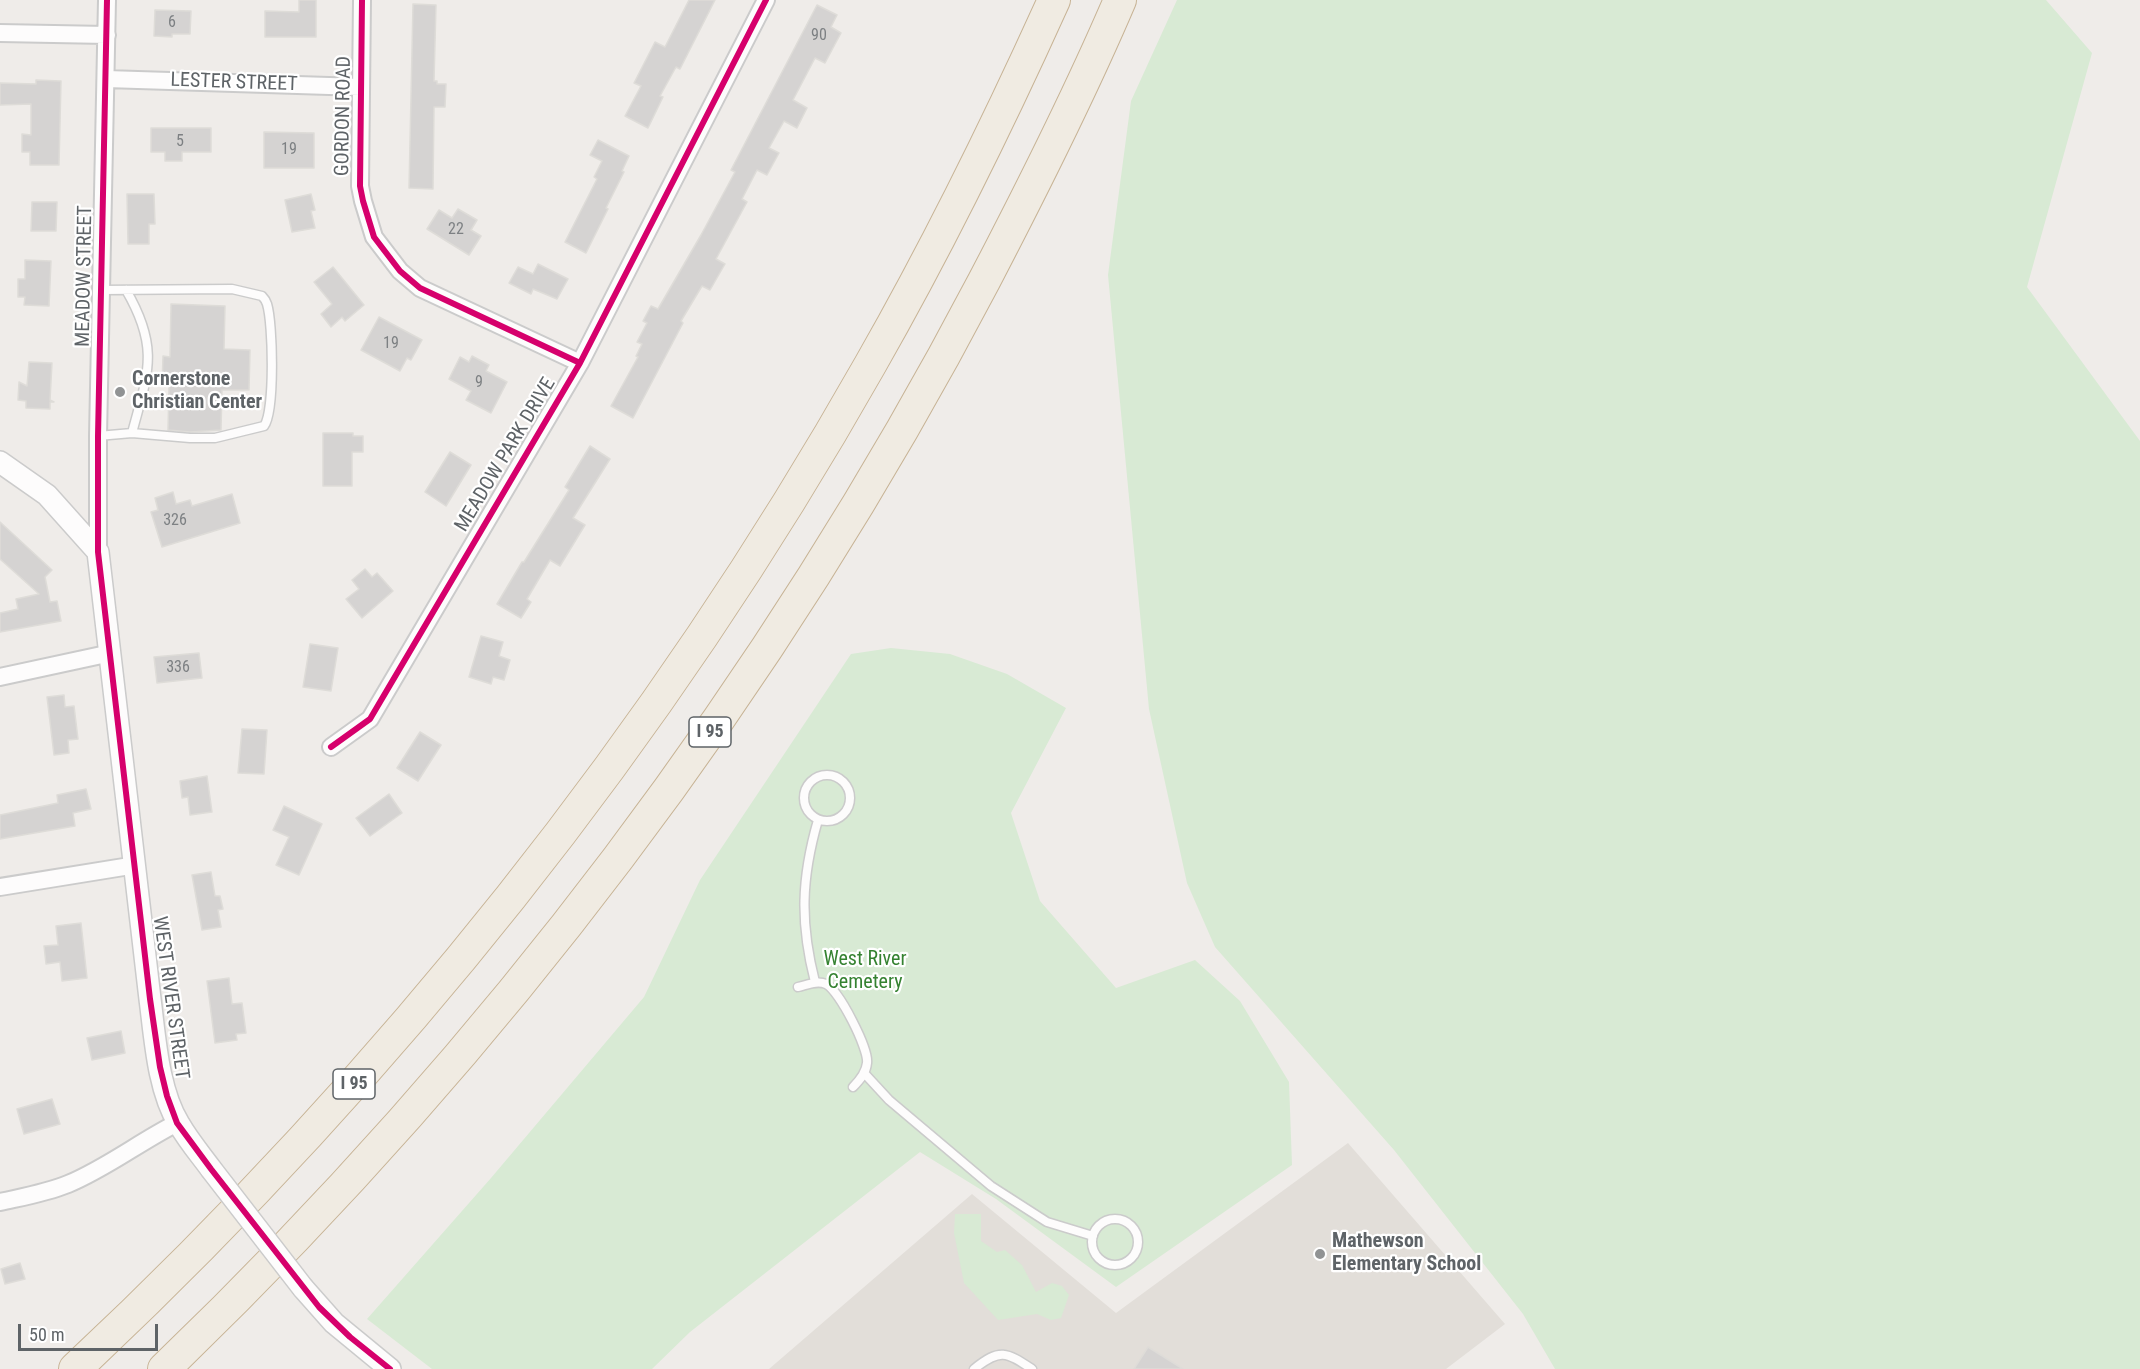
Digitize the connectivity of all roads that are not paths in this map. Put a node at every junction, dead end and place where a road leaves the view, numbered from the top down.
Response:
1 (107, 0) edge
2 (362, 0) edge
3 (766, 0) edge
4 (1054, 0) edge
5 (1120, 0) edge
6 (0, 33) edge
7 (107, 35) junction
8 (106, 79) junction
9 (361, 87) junction
10 (101, 290) junction
11 (126, 290) junction
12 (580, 363) junction
13 (132, 433) junction
14 (98, 435) junction
15 (0, 462) edge
16 (98, 552) junction
17 (111, 653) junction
18 (0, 677) edge
19 (330, 747) dead end
20 (818, 820) junction
21 (135, 865) junction
22 (0, 887) edge
23 (815, 982) junction
24 (798, 987) dead end
25 (865, 1074) junction
26 (853, 1087) dead end
27 (177, 1122) junction
28 (0, 1202) edge
29 (1093, 1236) junction
30 (75, 1369) edge
31 (164, 1369) edge
32 (390, 1369) edge
33 (974, 1369) edge
34 (1032, 1369) edge

1 - 7 street, MEADOW STREET
2 - 9 street, GORDON ROAD
3 - 12 street, MEADOW PARK DRIVE
4 - 30 highway, I 95
5 - 31 highway, I 95
6 - 7 street
7 - 8 street, MEADOW STREET
8 - 9 street, LESTER STREET
8 - 10 street, MEADOW STREET
9 - 12 street, GORDON ROAD
10 - 11 lane
10 - 14 street, MEADOW STREET
11 - 13 lane
11 - 13 lane
12 - 19 street, MEADOW PARK DRIVE
13 - 14 lane
14 - 16 street, MEADOW STREET
15 - 16 street
16 - 17 street, WEST RIVER STREET
17 - 18 street
17 - 21 street, WEST RIVER STREET
20 - 20 lane
20 - 23 lane
21 - 22 street
21 - 27 street, WEST RIVER STREET
23 - 24 lane
23 - 25 lane
25 - 26 lane
25 - 29 lane
27 - 28 street
27 - 32 street, WEST RIVER STREET, bridge
29 - 29 lane
33 - 34 lane

